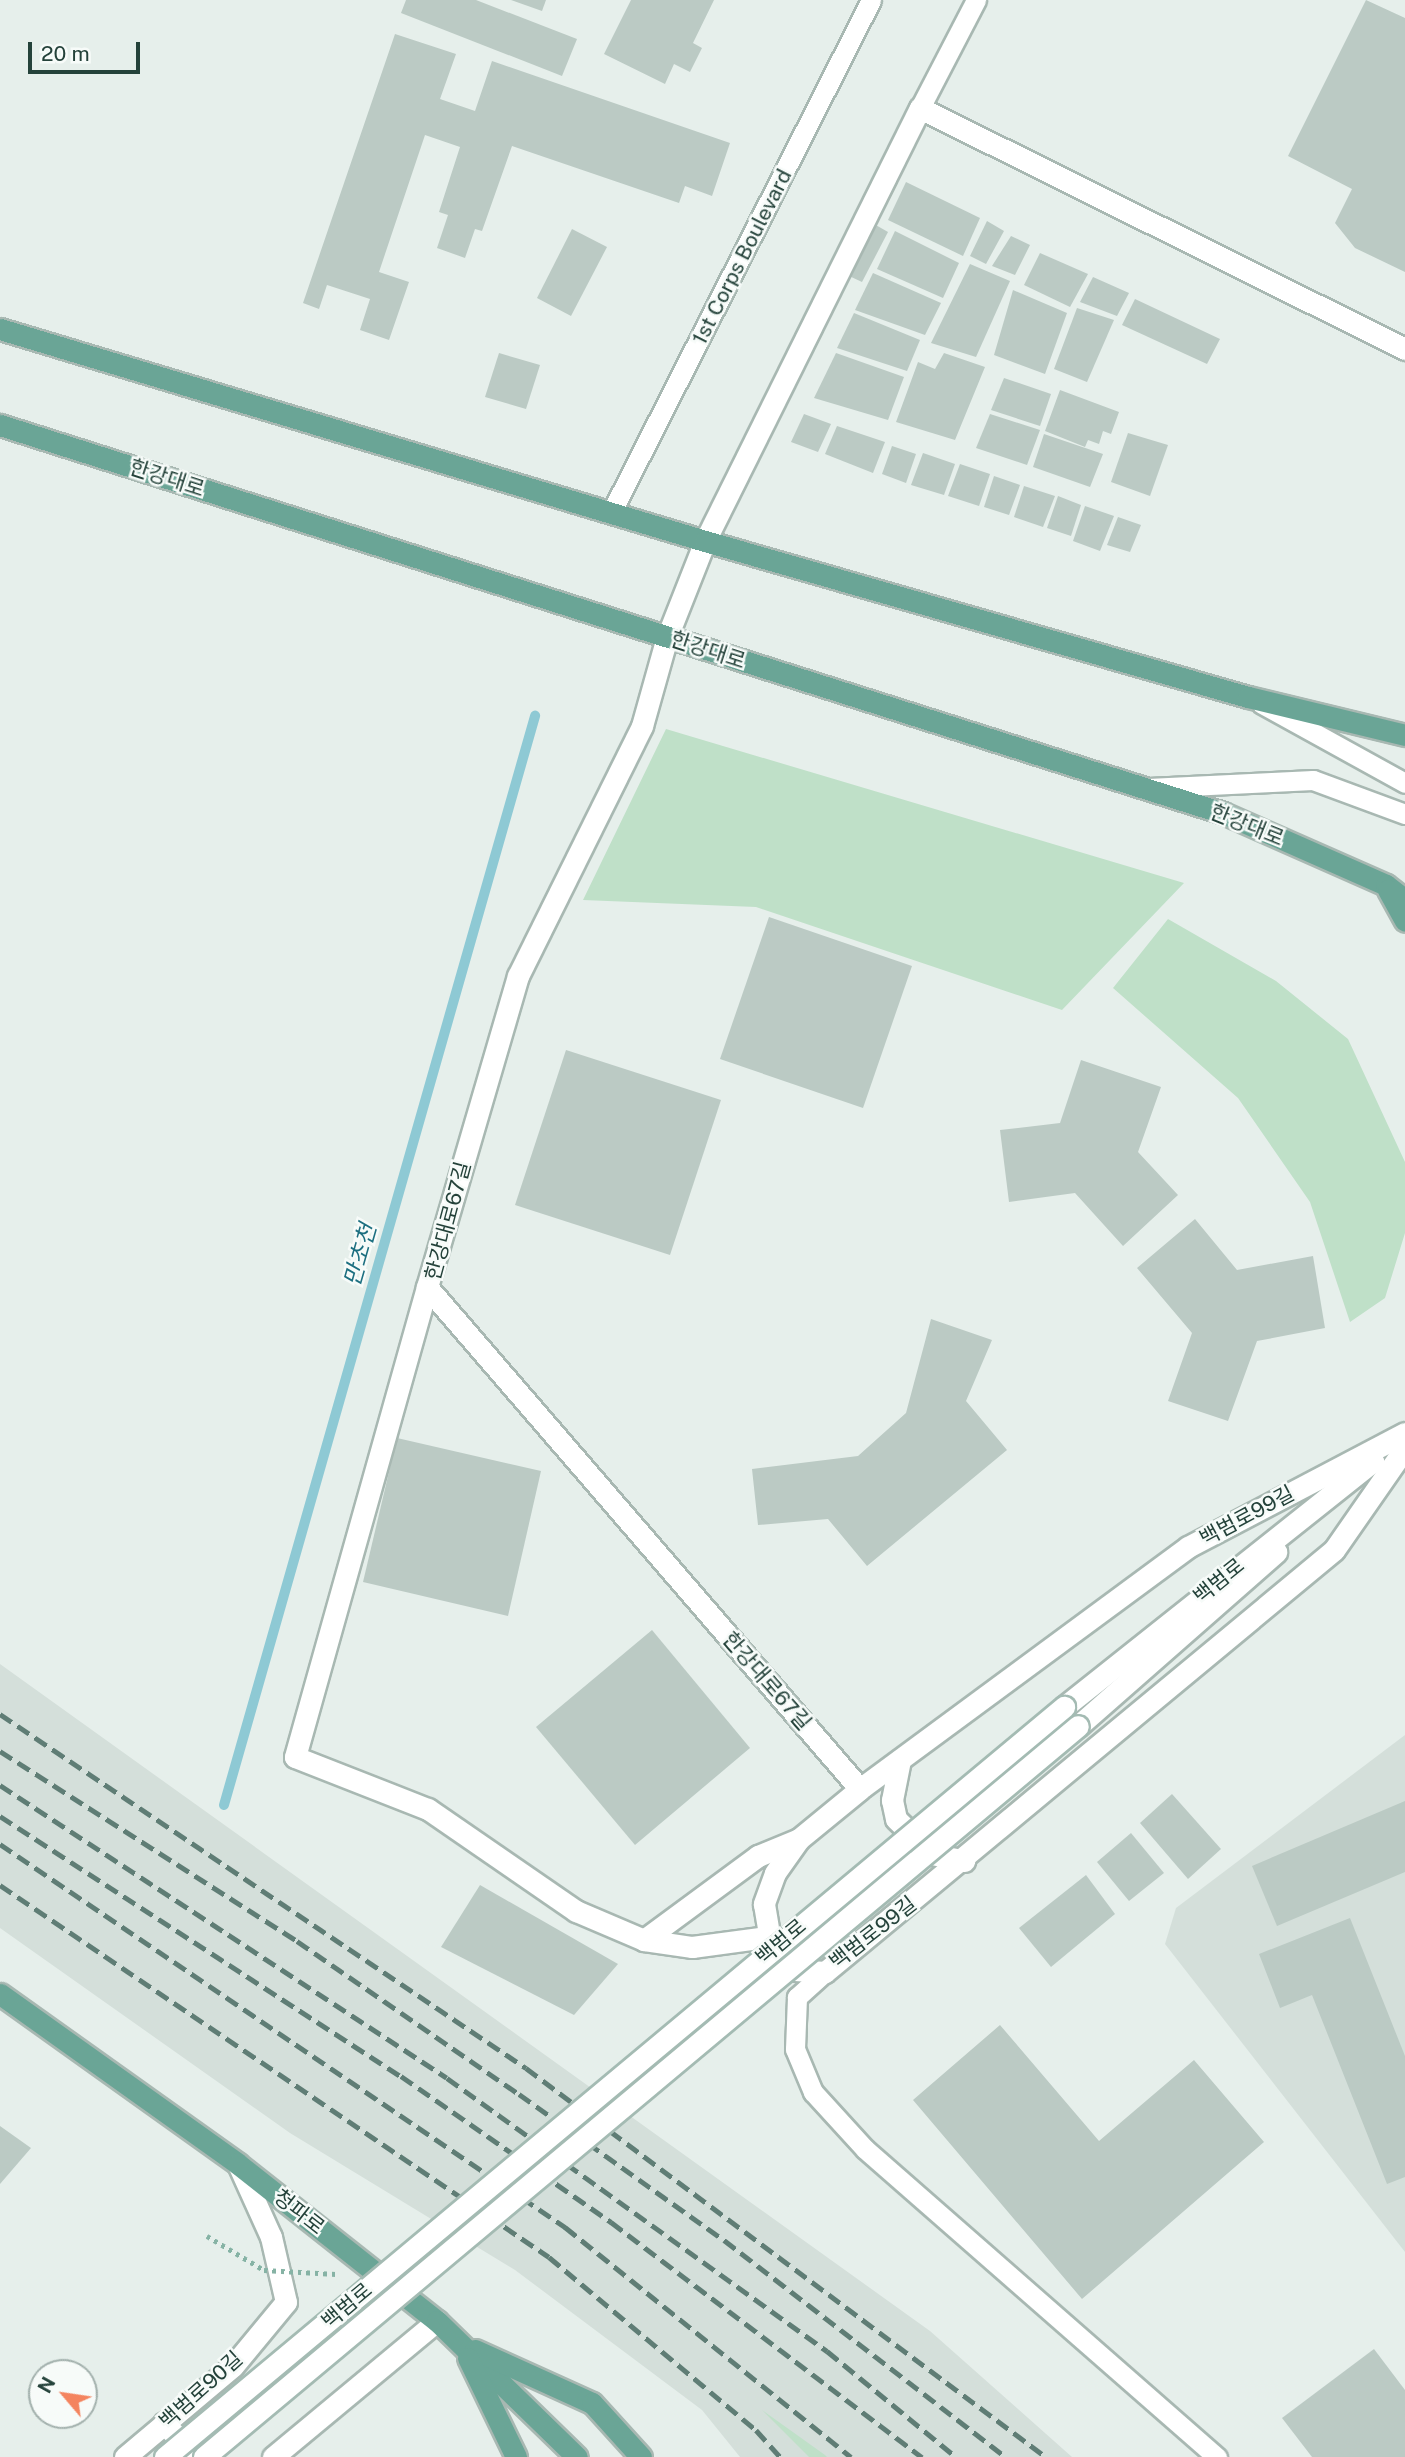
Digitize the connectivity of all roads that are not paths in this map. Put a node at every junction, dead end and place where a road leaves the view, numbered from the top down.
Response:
1 (871, 0) edge
2 (976, 0) edge
3 (920, 108) junction
4 (0, 329) edge
5 (1405, 349) edge
6 (0, 425) edge
7 (611, 513) junction
8 (705, 541) junction
9 (667, 637) junction
10 (1248, 697) junction
11 (1405, 735) edge
12 (1405, 783) edge
13 (1136, 788) junction
14 (1405, 814) edge
15 (1386, 885) junction
16 (1405, 900) edge
17 (1405, 921) edge
18 (427, 1287) junction
19 (1405, 1436) edge
20 (1405, 1448) edge
21 (900, 1760) junction
22 (860, 1788) junction
23 (799, 1839) junction
24 (964, 1861) junction
25 (767, 1937) junction
26 (644, 1940) junction
27 (825, 1972) junction
28 (0, 1994) edge
29 (238, 2164) junction
30 (437, 2321) junction
31 (461, 2343) junction
32 (164, 2423) junction
33 (125, 2457) edge
34 (165, 2457) edge
35 (196, 2457) edge
36 (204, 2457) edge
37 (273, 2457) edge
38 (516, 2457) edge
39 (577, 2457) edge
40 (641, 2457) edge
41 (1217, 2457) edge

1 - 7 lane, 1st Corps Boulevard
2 - 3 lane
3 - 5 main road
3 - 8 main road, 한강대로67길
4 - 7 main road
6 - 9 main road, 한강대로
7 - 8 main road
8 - 9 main road, 한강대로67길
8 - 10 main road
9 - 13 main road, 한강대로
9 - 18 main road, 한강대로67길
10 - 11 main road
10 - 12 lane
13 - 14 lane
13 - 15 main road, 한강대로
15 - 16 main road, 한강대로
15 - 17 main road
18 - 22 main road, 한강대로67길
18 - 26 main road
19 - 21 main road, 백범로99길
19 - 34 main road, 백범로, bridge
19 - 36 main road, 백범로, bridge
20 - 24 main road, 백범로99길
21 - 22 main road, 백범로99길
21 - 24 main road
22 - 23 main road, 백범로99길
23 - 25 main road, 백범로99길
23 - 26 main road
24 - 27 main road, 백범로99길
25 - 26 main road
25 - 27 main road, 백범로99길
27 - 41 lane
28 - 29 main road, 청파로
29 - 30 main road, 청파로
29 - 32 main road, 백범로90길
30 - 31 main road, 청파로
30 - 37 main road
31 - 38 main road
31 - 39 main road, 청파로
31 - 40 main road
32 - 33 main road, 백범로90길
32 - 35 main road

